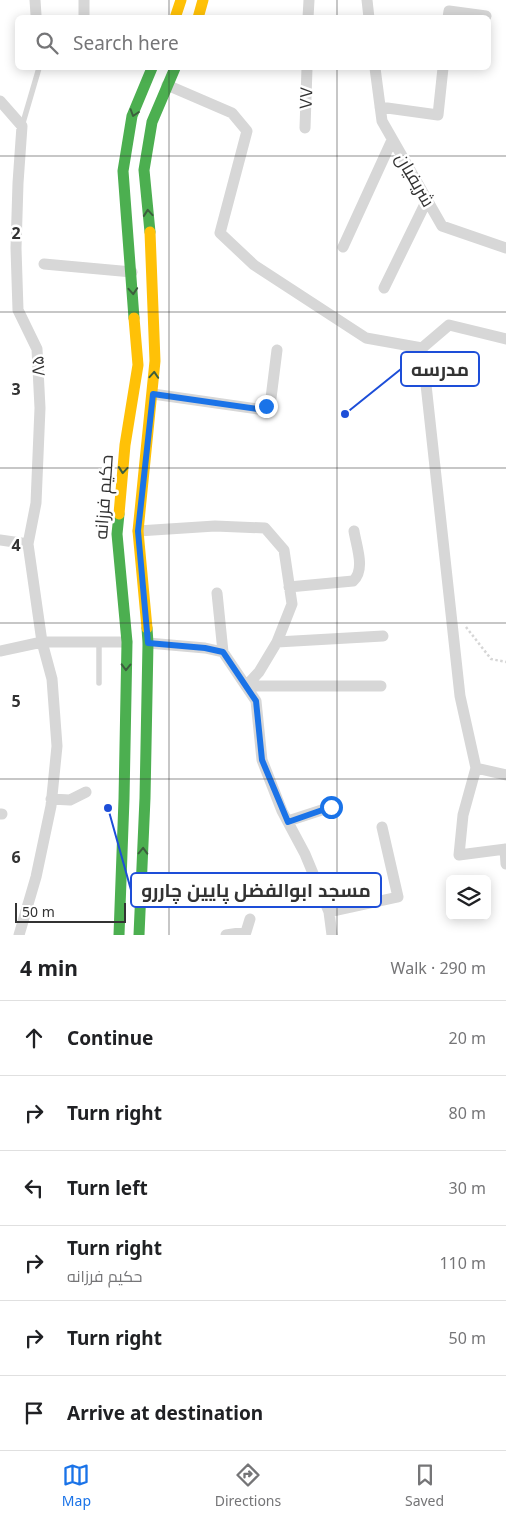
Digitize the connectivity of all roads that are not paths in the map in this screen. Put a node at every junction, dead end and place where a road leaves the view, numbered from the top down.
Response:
1 (35, 0) edge
2 (84, 0) edge
3 (181, 0) edge
4 (203, 0) edge
5 (309, 0) edge
6 (367, 0) edge
7 (36, 15) dead end
8 (84, 15) edge
9 (176, 15) edge
10 (199, 15) edge
11 (308, 15) edge
12 (369, 15) edge
13 (448, 15) edge
14 (479, 15) edge
15 (38, 70) edge
16 (151, 70) edge
17 (174, 70) edge
18 (307, 70) edge
19 (375, 70) edge
20 (443, 70) edge
21 (166, 86) junction
22 (0, 101) edge
23 (380, 107) junction
24 (22, 126) junction
25 (305, 128) dead end
26 (392, 140) junction
27 (427, 200) junction
28 (343, 247) dead end
29 (506, 248) edge
30 (44, 264) dead end
31 (132, 272) junction
32 (384, 288) dead end
33 (506, 339) edge
34 (422, 348) junction
35 (277, 350) dead end
36 (153, 394) junction
37 (125, 445) junction
38 (146, 447) junction
39 (138, 531) junction
40 (354, 531) dead end
41 (0, 540) edge
42 (28, 544) junction
43 (290, 587) junction
44 (217, 593) dead end
45 (383, 636) dead end
46 (42, 642) junction
47 (99, 642) junction
48 (127, 642) junction
49 (277, 642) junction
50 (148, 643) junction
51 (0, 651) edge
52 (223, 652) junction
53 (99, 683) dead end
54 (246, 686) junction
55 (381, 686) dead end
56 (476, 768) junction
57 (506, 775) edge
58 (86, 792) dead end
59 (51, 799) junction
60 (331, 807) dead end
61 (288, 822) junction
62 (382, 827) dead end
63 (506, 849) edge
64 (506, 864) edge
65 (329, 912) junction
66 (250, 919) dead end
67 (20, 935) edge
68 (119, 935) edge
69 (139, 935) edge
70 (226, 935) edge
71 (332, 935) edge

1 - 7 street
2 - 8 street
3 - 9 street
4 - 10 street
5 - 11 street
6 - 12 street
13 - 14 street
15 - 24 lane
16 -> 31 street, حکیم فرزانه
17 - 21 street, حکیم فرزانه
18 - 25 street, ۷۷
19 - 23 street, شریفیان
20 - 23 street
21 - 34 street
36 -> 21 street, حکیم فرزانه
22 - 24 street
23 - 26 street, شریفیان
24 - 42 street, ۸۵
26 - 27 street, شریفیان
26 - 28 street
27 - 29 street, شریفیان
27 - 32 street
30 - 31 street
31 -> 37 street, حکیم فرزانه
33 - 34 street
34 - 56 street
35 - 36 street
36 - 38 street, حکیم فرزانه
37 - 38 street
37 -> 48 street, حکیم فرزانه
38 - 39 street, حکیم فرزانه
39 - 43 street
39 - 50 street, حکیم فرزانه
40 - 43 street
41 - 42 street
42 - 46 street, ۸۵
43 - 49 street
44 - 52 street
45 - 49 street
46 - 47 street
46 - 51 street
46 - 59 street, ۸۵
47 - 48 street
47 - 53 lane
48 - 50 street
48 -> 68 street, حکیم فرزانه
49 - 54 street
50 - 52 street
69 -> 50 street, حکیم فرزانه
52 - 54 street
54 - 55 street
54 - 61 street
56 - 57 street
56 - 63 street
58 - 59 street
59 - 67 street, ۸۵
60 - 61 street
61 - 65 street
62 - 65 street
63 - 64 street
65 - 71 street
66 - 70 street

